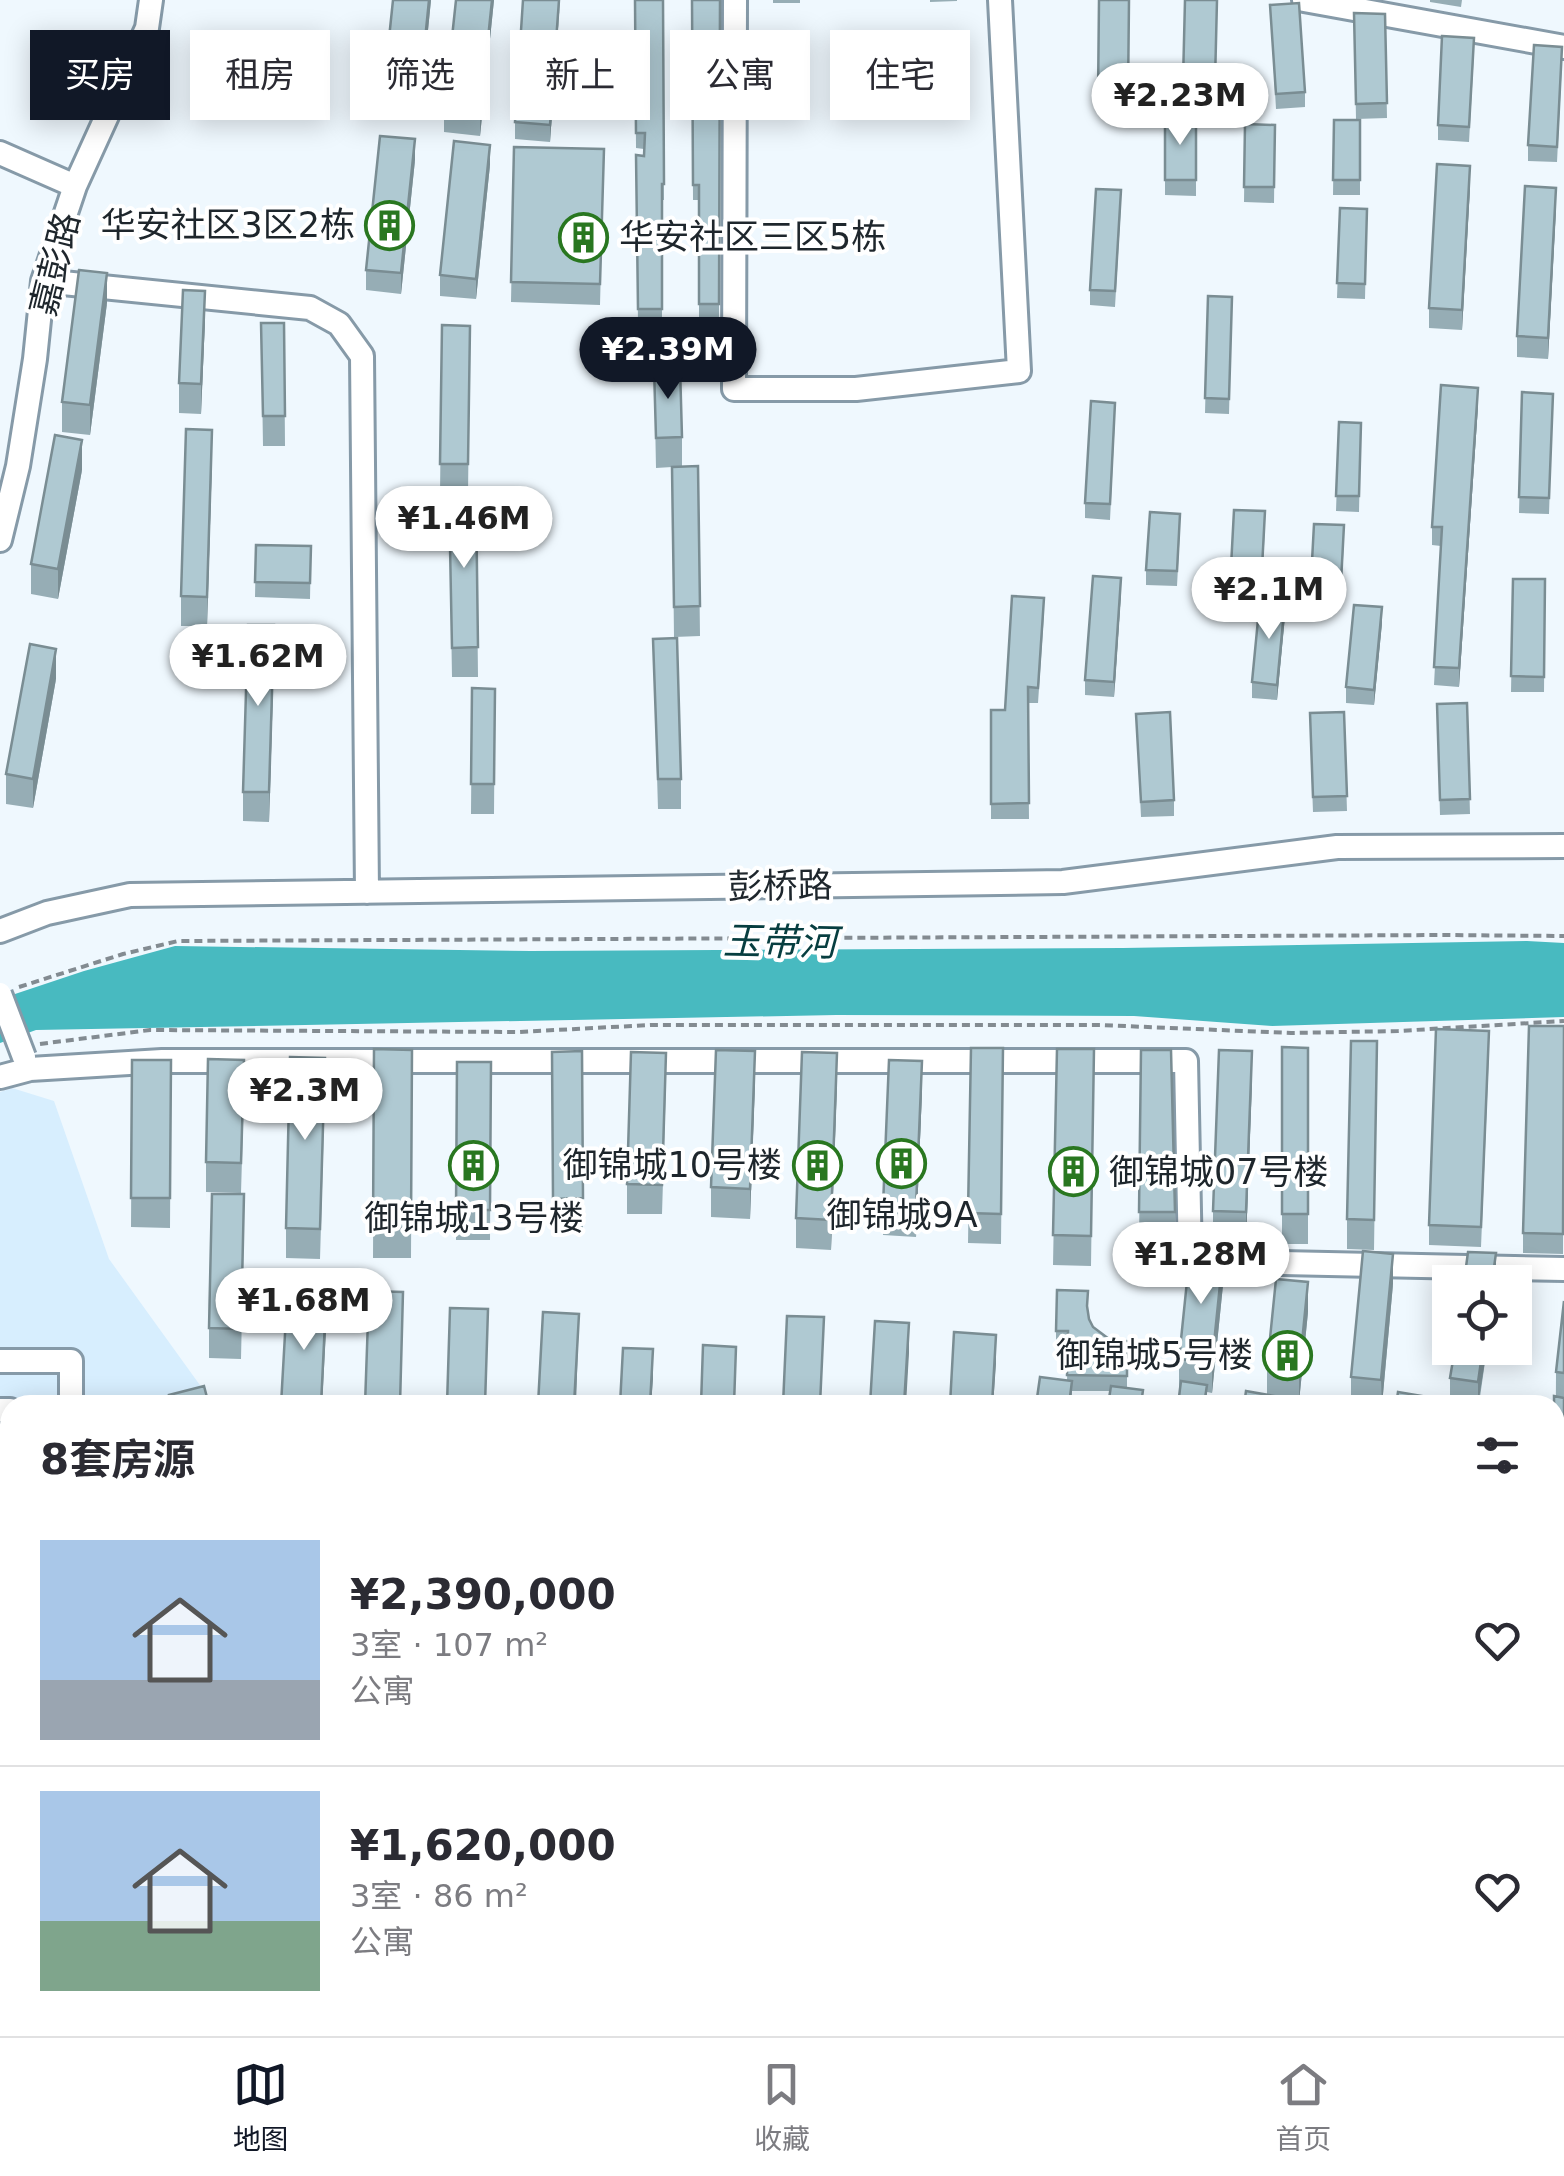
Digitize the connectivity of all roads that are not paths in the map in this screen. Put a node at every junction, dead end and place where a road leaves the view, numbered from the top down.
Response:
1 (151, 0) edge
2 (735, 0) edge
3 (1000, 0) edge
4 (1304, 0) edge
5 (1564, 47) edge
6 (0, 152) edge
7 (75, 186) junction
8 (44, 280) junction
9 (0, 540) edge
10 (1564, 846) edge
11 (367, 892) junction
12 (0, 931) edge
13 (8, 991) edge
14 (29, 1057) junction
15 (0, 1077) edge
16 (1564, 1269) edge
17 (0, 1361) edge
18 (71, 1395) edge

1 - 7 street, 嘉彭路
2 - 3 street
4 - 5 street
6 - 7 street
7 - 8 street, 嘉彭路
8 - 9 street, 嘉彭路
8 - 11 street
10 - 11 street, 彭桥路
11 - 12 street, 彭桥路
13 - 14 street, bridge
14 - 15 street
14 - 16 street
17 - 18 street

